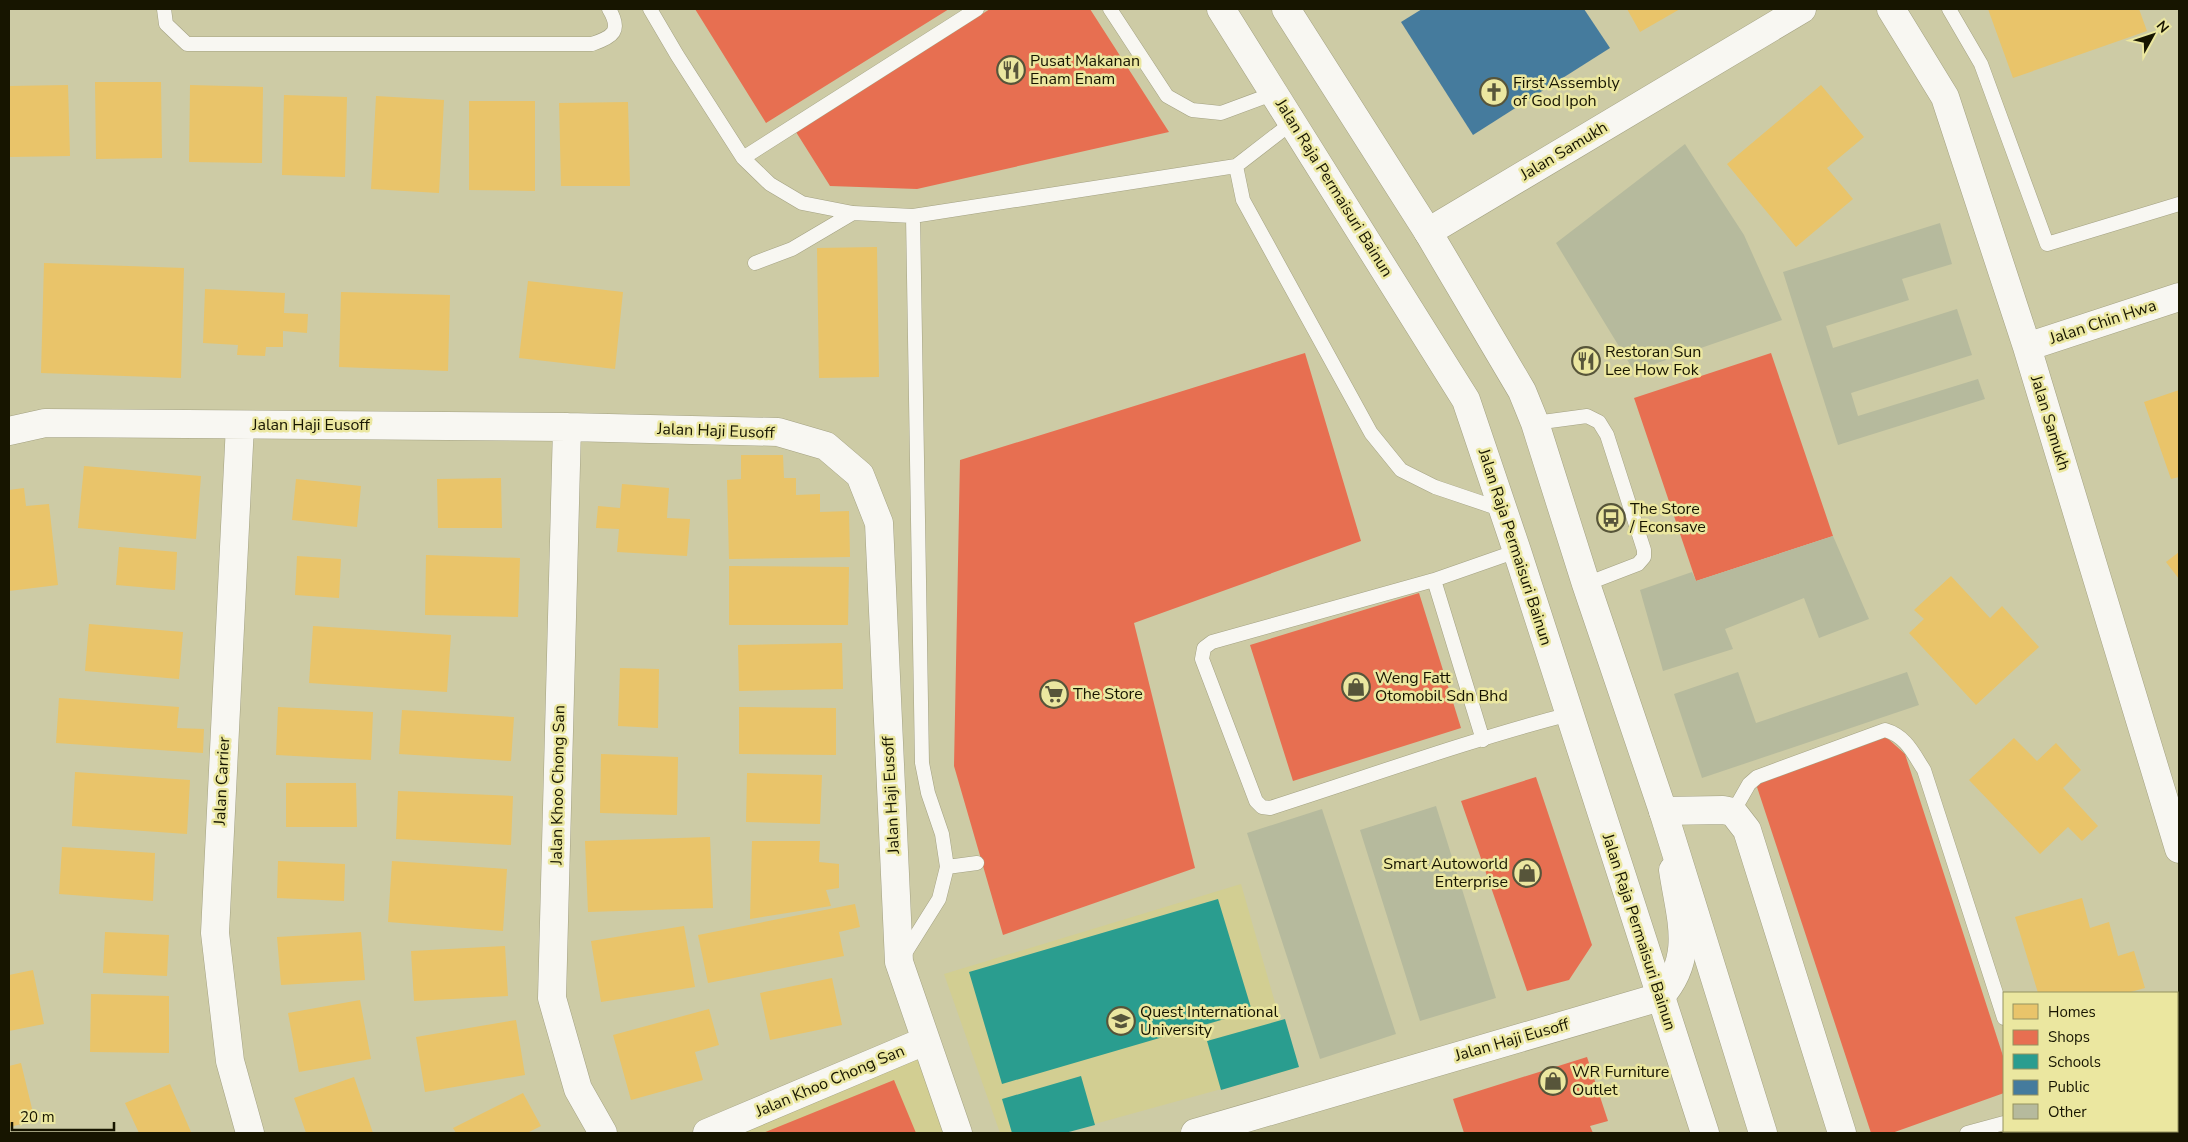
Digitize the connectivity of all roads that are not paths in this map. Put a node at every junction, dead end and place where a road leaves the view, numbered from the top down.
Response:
1 (164, 9) edge
2 (609, 9) edge
3 (650, 9) edge
4 (977, 9) edge
5 (1110, 9) edge
6 (1221, 9) edge
7 (1286, 9) edge
8 (1802, 9) edge
9 (1891, 9) edge
10 (1950, 9) edge
11 (1275, 93) junction
12 (1293, 122) junction
13 (743, 158) junction
14 (1236, 166) junction
15 (2179, 204) edge
16 (853, 214) junction
17 (913, 216) junction
18 (1428, 232) junction
19 (755, 263) dead end
20 (2179, 297) edge
21 (2027, 347) junction
22 (1534, 423) junction
23 (240, 425) junction
24 (567, 427) junction
25 (9, 431) edge
26 (1504, 510) junction
27 (1517, 551) junction
28 (1434, 580) junction
29 (1586, 584) junction
30 (1570, 714) junction
31 (1482, 740) junction
32 (1733, 812) junction
33 (1666, 820) junction
34 (2179, 849) edge
35 (977, 863) dead end
36 (947, 867) junction
37 (899, 962) junction
38 (1660, 997) junction
39 (2003, 1015) edge
40 (925, 1041) junction
41 (2003, 1124) edge
42 (250, 1133) edge
43 (603, 1133) edge
44 (707, 1133) edge
45 (958, 1133) edge
46 (1195, 1133) edge
47 (1705, 1133) edge
48 (1763, 1133) edge
49 (1842, 1133) edge
50 (1967, 1133) edge

1 - 2 lane
3 - 13 lane
4 - 13 lane
5 - 11 lane
6 - 11 street, Jalan Raja Permaisuri Bainun
7 - 18 street
8 - 18 street, Jalan Samukh
9 - 21 street, Jalan Samukh
10 - 15 lane
11 - 12 street, Jalan Raja Permaisuri Bainun
12 - 14 lane
12 - 26 street, Jalan Raja Permaisuri Bainun
13 - 16 lane
14 - 17 lane
14 - 26 lane
16 - 17 lane
16 - 19 lane
17 - 36 lane
18 - 22 street
20 - 21 street, Jalan Chin Hwa
21 - 34 street, Jalan Samukh
22 - 29 street
22 - 29 lane
23 - 24 street, Jalan Haji Eusoff
23 - 25 street, Jalan Haji Eusoff
23 - 42 street, Jalan Carrier
24 - 37 street, Jalan Haji Eusoff
24 - 43 street, Jalan Khoo Chong San
26 - 27 street, Jalan Raja Permaisuri Bainun
27 - 28 lane
27 - 30 street, Jalan Raja Permaisuri Bainun
28 - 31 lane
28 - 31 lane
29 - 33 street
30 - 31 lane
30 - 38 street, Jalan Raja Permaisuri Bainun
32 - 33 street
32 - 39 lane
32 - 49 street
33 - 38 street
33 - 48 street
35 - 36 lane
36 - 37 lane
37 - 40 street, Jalan Haji Eusoff
38 - 46 street, Jalan Haji Eusoff
38 - 47 street, Jalan Raja Permaisuri Bainun
40 - 44 street, Jalan Khoo Chong San
40 - 45 street, Jalan Haji Eusoff
41 - 50 lane

